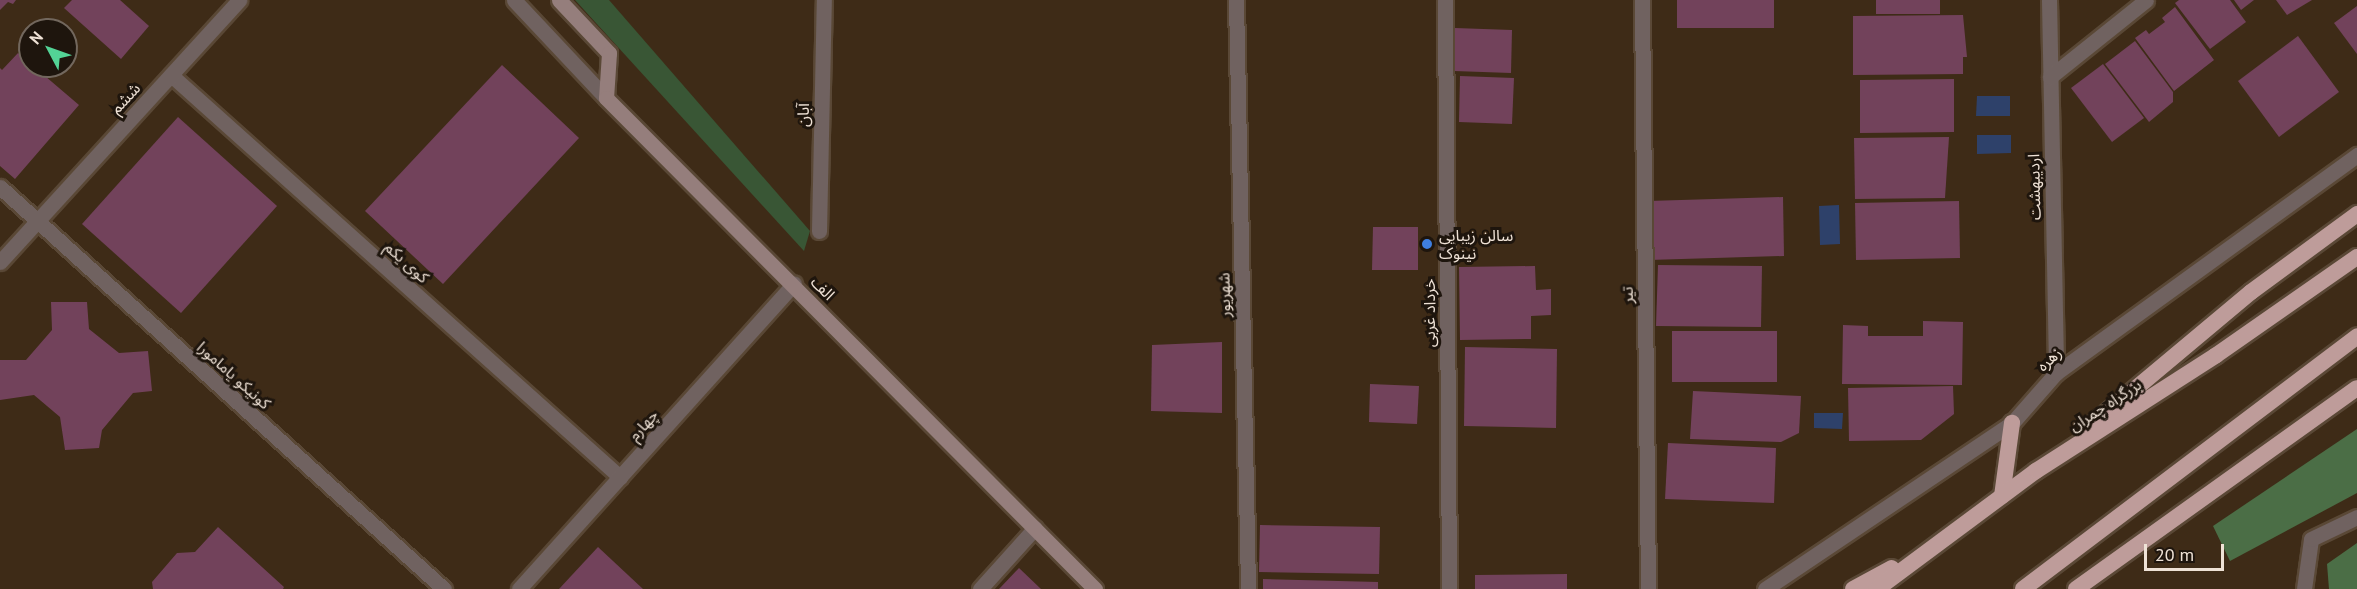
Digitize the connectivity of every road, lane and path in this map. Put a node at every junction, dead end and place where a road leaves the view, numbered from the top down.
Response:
1 (239, 0) edge
2 (514, 0) edge
3 (559, 0) edge
4 (824, 0) edge
5 (1236, 0) edge
6 (1445, 0) edge
7 (1642, 0) edge
8 (2049, 0) edge
9 (2146, 0) edge
10 (171, 75) junction
11 (2050, 77) junction
12 (606, 98) junction
13 (2357, 156) edge
14 (0, 187) edge
15 (2357, 214) edge
16 (37, 221) junction
17 (819, 231) dead end
18 (2357, 257) edge
19 (0, 262) edge
20 (794, 284) junction
21 (2357, 336) edge
22 (2056, 374) junction
23 (2357, 388) edge
24 (2012, 423) junction
25 (2036, 471) junction
26 (620, 477) junction
27 (2002, 496) junction
28 (2357, 517) edge
29 (1035, 528) junction
30 (1932, 546) junction
31 (444, 589) edge
32 (519, 589) edge
33 (980, 589) edge
34 (1095, 589) edge
35 (1248, 589) edge
36 (1449, 589) edge
37 (1648, 589) edge
38 (1765, 589) edge
39 (1853, 589) edge
40 (1877, 589) edge
41 (2023, 589) edge
42 (2076, 589) edge
43 (2304, 589) edge

1 - 10 street, ششم
2 - 12 street
3 - 12 main road
4 - 17 street, آبان
5 - 35 street, شهریور
6 - 36 street, خرداد غربی
7 - 37 street, تیر
8 - 11 street, اردیبهشت
9 - 11 street
10 - 16 street, ششم
10 - 26 street, کوی یکم
11 - 22 street, اردیبهشت
12 - 20 main road, الف
13 - 22 street, زهره
14 - 16 street, کونیکو یامامورا
15 - 25 highway
16 - 19 street, ششم
16 - 31 street, کونیکو یامامورا
18 - 25 highway, بزرگراه چمران
20 - 26 street, چهارم
20 - 29 main road, الف
21 - 41 highway
22 - 24 street, زهره
23 - 42 highway
24 - 27 highway
24 - 38 street, زهره
25 - 27 highway, بزرگراه چمران
26 - 32 street, چهارم
27 - 30 highway, بزرگراه چمران
28 - 43 street
29 - 33 street
29 - 34 main road, الف
30 - 39 highway
30 - 40 highway, بزرگراه چمران

